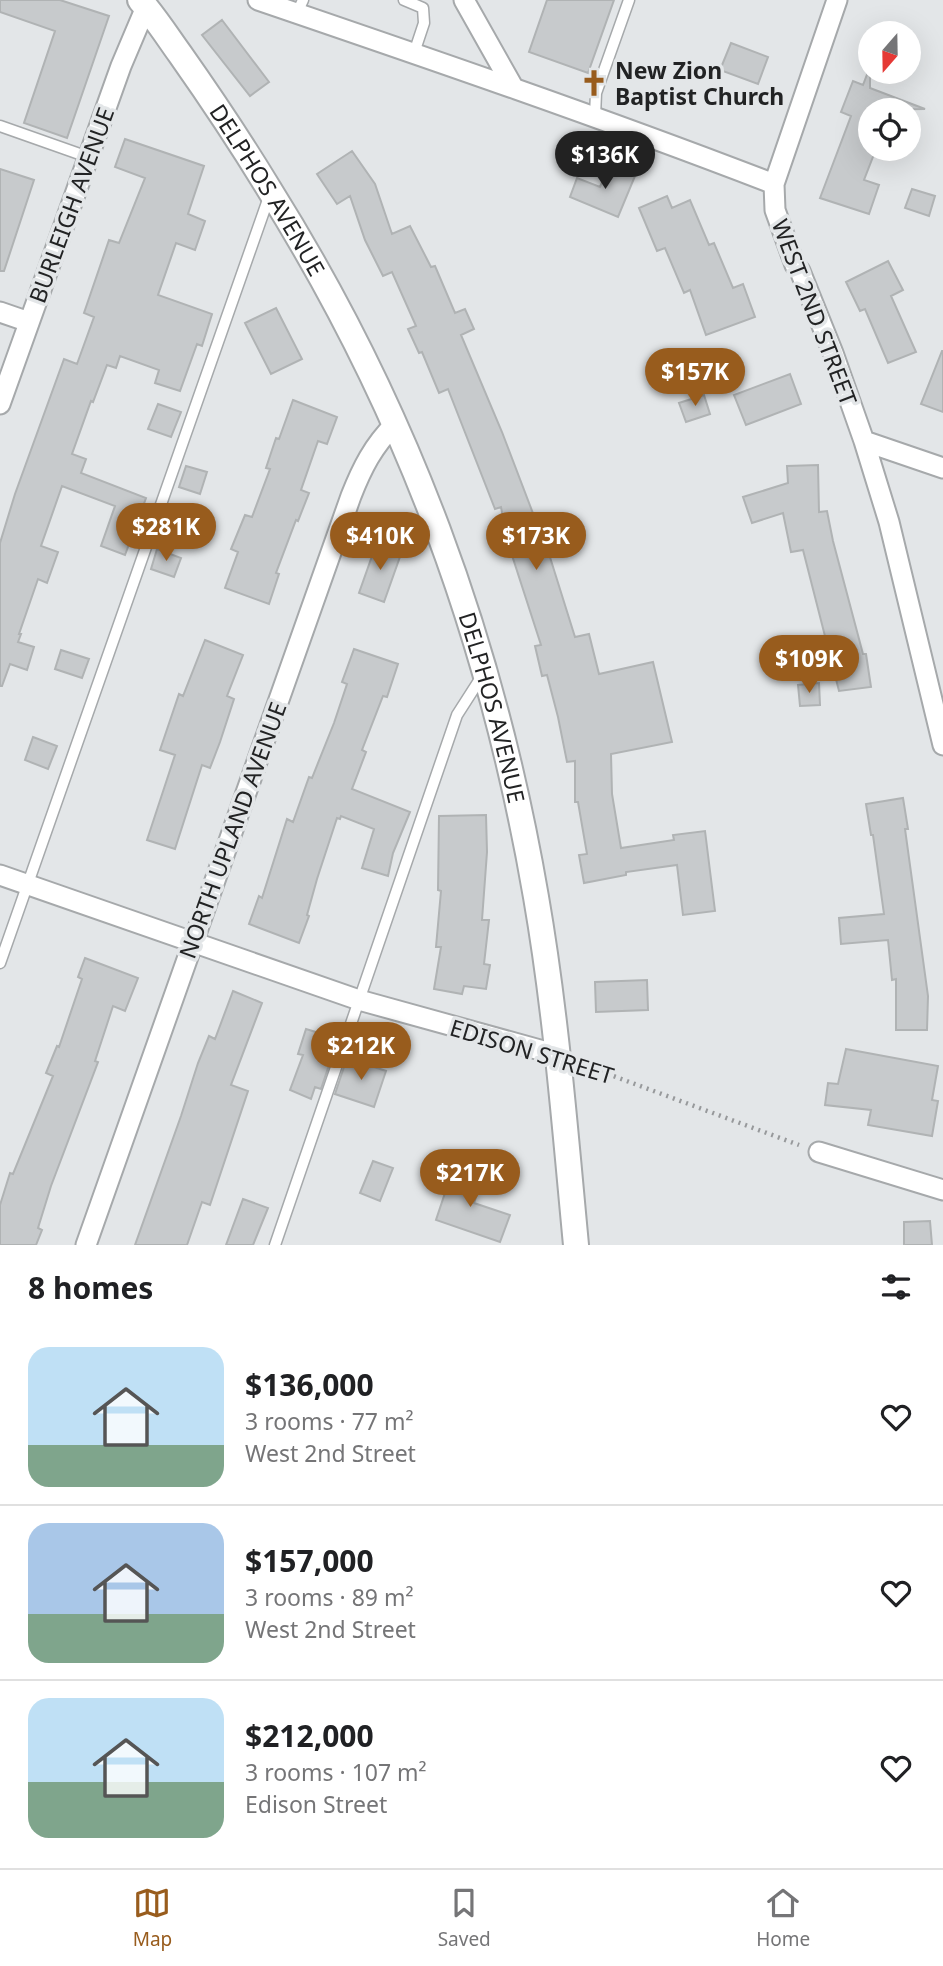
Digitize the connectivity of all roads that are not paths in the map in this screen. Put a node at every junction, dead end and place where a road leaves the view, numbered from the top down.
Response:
1 (258, 0) edge
2 (404, 0) edge
3 (464, 0) edge
4 (629, 0) edge
5 (837, 0) edge
6 (143, 4) edge
7 (300, 7) edge
8 (414, 53) junction
9 (513, 87) junction
10 (595, 116) junction
11 (0, 127) edge
12 (88, 157) junction
13 (774, 184) junction
14 (271, 191) junction
15 (0, 312) edge
16 (29, 322) junction
17 (0, 404) edge
18 (395, 424) junction
19 (864, 441) junction
20 (943, 468) edge
21 (486, 669) junction
22 (943, 745) edge
23 (0, 875) edge
24 (28, 885) junction
25 (193, 943) junction
26 (0, 963) edge
27 (359, 1000) junction
28 (558, 1055) junction
29 (819, 1152) road end
30 (943, 1190) edge
31 (86, 1245) edge
32 (275, 1245) edge
33 (576, 1245) edge

1 - 7 street
2 - 8 lane
3 - 9 street
4 - 10 lane
5 - 13 street
6 - 12 street, BURLEIGH AVENUE
6 - 14 street, DELPHOS AVENUE
7 - 8 street
8 - 9 street
9 - 10 street
10 - 13 street
11 - 12 lane
12 - 16 street, BURLEIGH AVENUE
13 - 19 street, WEST 2ND STREET
14 - 18 street, DELPHOS AVENUE
14 - 24 lane
15 - 16 street
16 - 17 street, BURLEIGH AVENUE
18 - 21 street, DELPHOS AVENUE
18 - 25 street, NORTH UPLAND AVENUE
19 - 20 street
19 - 22 street, WEST 2ND STREET
21 - 27 lane
21 - 28 street, DELPHOS AVENUE
23 - 24 street, EDISON STREET
24 - 25 street, EDISON STREET
24 - 26 lane
25 - 27 street, EDISON STREET
25 - 31 street, NORTH UPLAND AVENUE
27 - 28 street, EDISON STREET
27 - 32 lane
28 - 33 street, DELPHOS AVENUE
29 - 30 street

